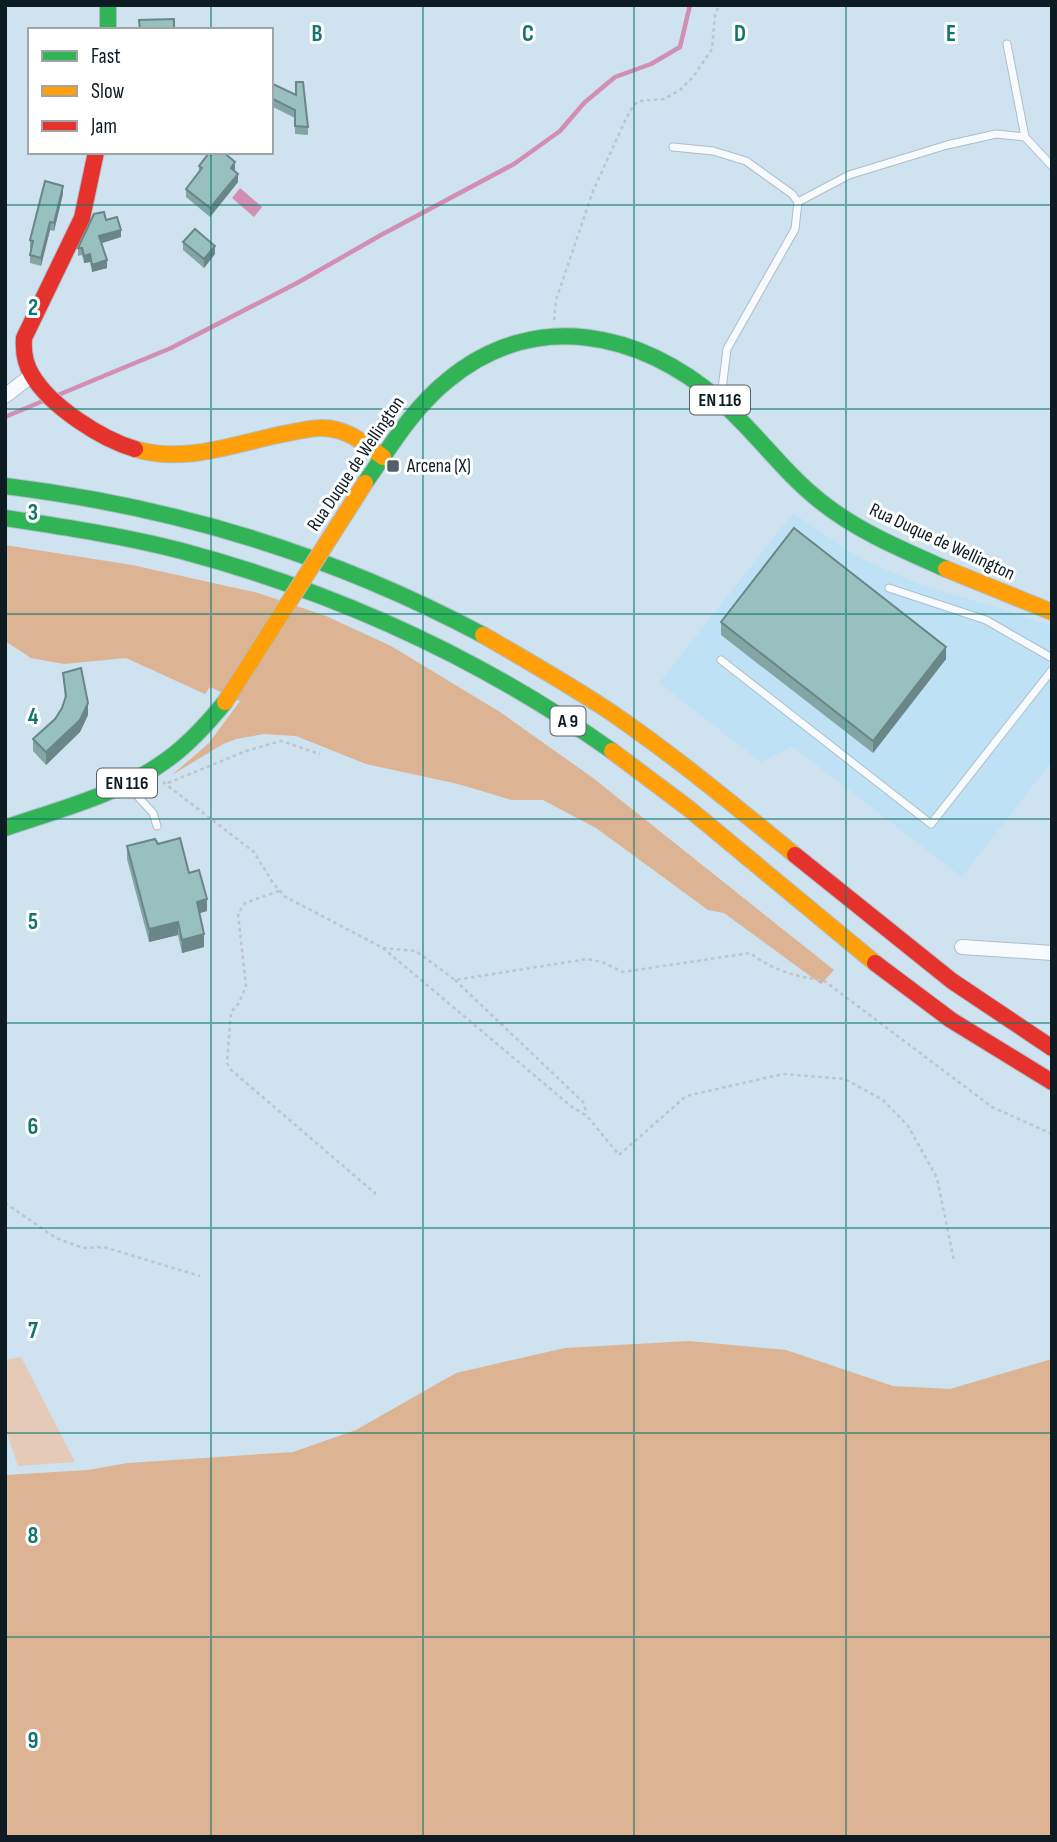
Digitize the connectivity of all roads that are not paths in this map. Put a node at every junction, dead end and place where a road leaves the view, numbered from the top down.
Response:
1 (108, 5) edge
2 (108, 28) edge
3 (1007, 44) dead end
4 (1026, 136) junction
5 (673, 147) dead end
6 (96, 154) edge
7 (1052, 166) edge
8 (798, 202) junction
9 (32, 375) junction
10 (5, 396) edge
11 (720, 401) junction
12 (383, 457) junction
13 (5, 486) edge
14 (5, 517) edge
15 (889, 588) dead end
16 (1052, 612) edge
17 (1052, 658) edge
18 (721, 660) dead end
19 (1052, 670) edge
20 (126, 784) junction
21 (158, 826) dead end
22 (5, 828) edge
23 (962, 947) dead end
24 (1052, 953) edge
25 (1052, 1048) edge
26 (1052, 1082) edge

1 - 2 main road
3 - 4 lane
4 - 7 lane
4 - 8 lane
5 - 8 lane
6 - 9 main road
8 - 11 lane
9 - 10 street
9 - 12 main road
11 - 12 main road, Rua Duque de Wellington / EN 116
11 - 16 main road, Rua Duque de Wellington / EN 116
12 - 20 main road, Rua Duque de Wellington / EN 116, bridge
13 - 25 main road, A 9
14 - 26 main road, A 9
15 - 17 lane
18 - 19 lane
20 - 21 lane
20 - 22 main road, Rua Duque de Wellington / EN 116
23 - 24 street

